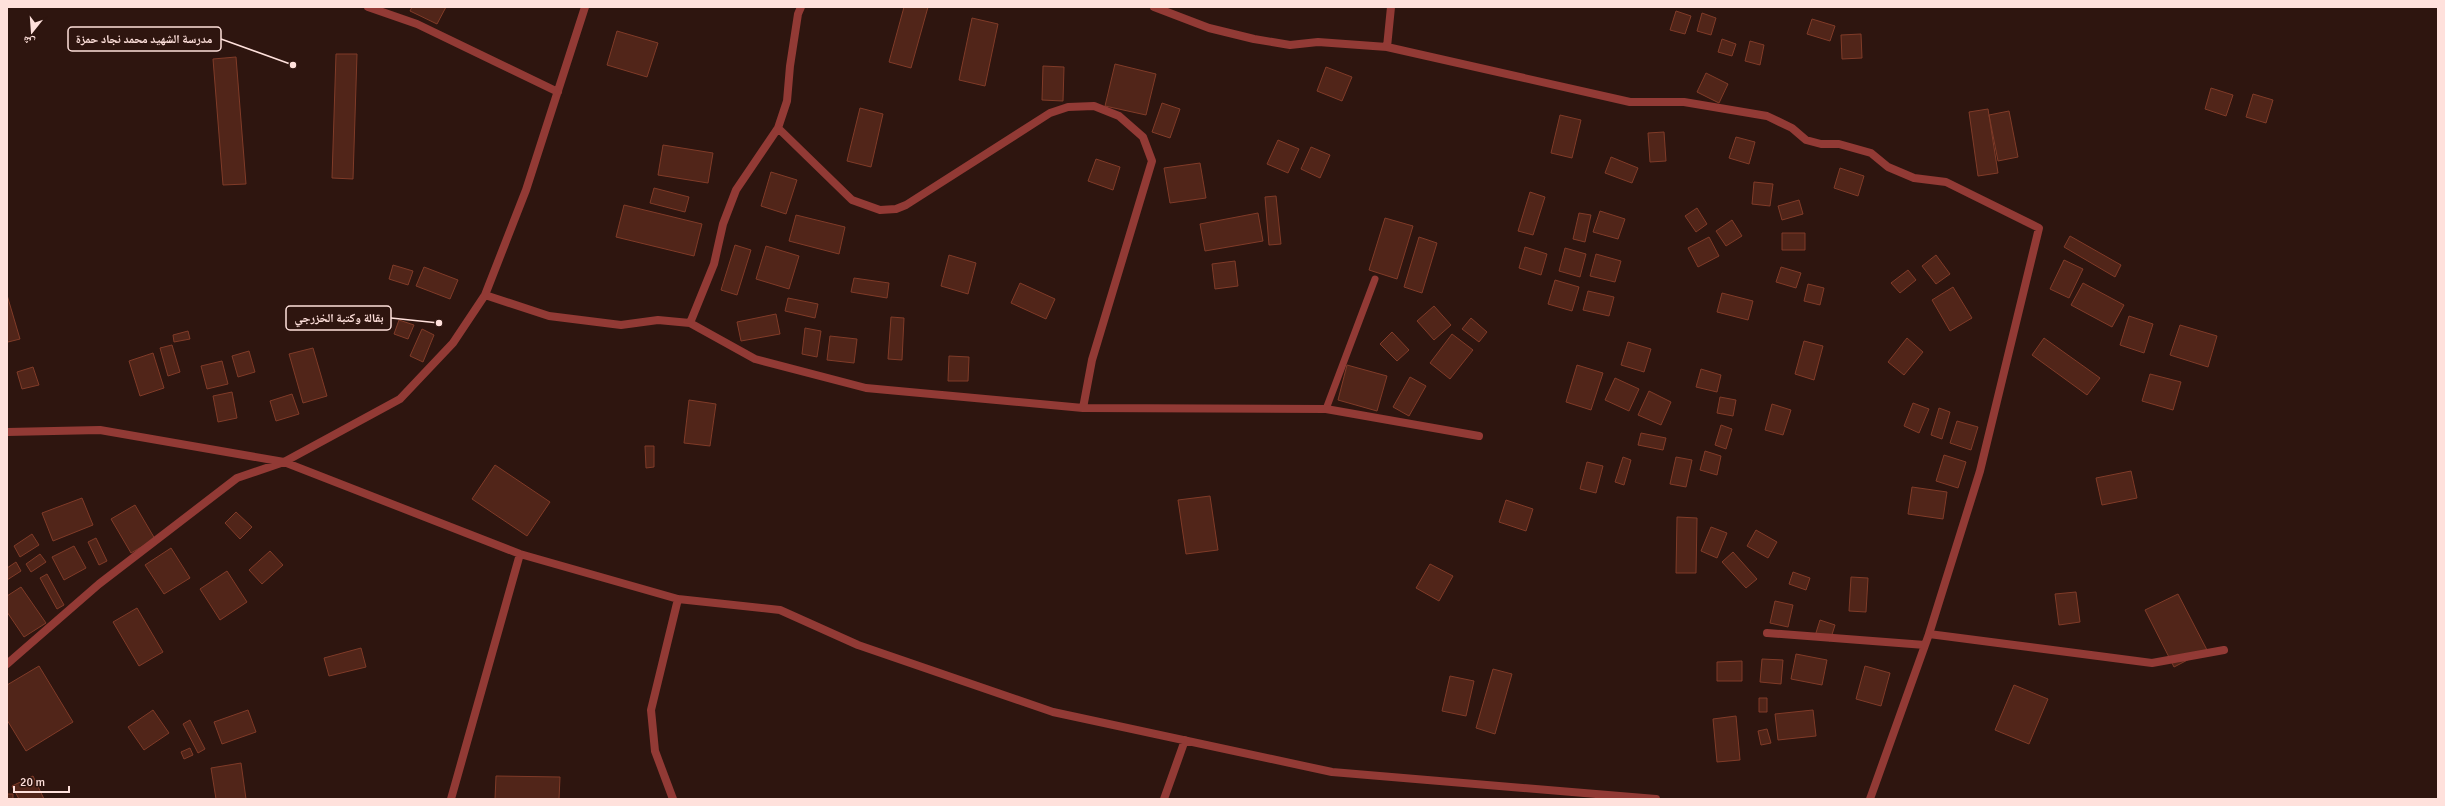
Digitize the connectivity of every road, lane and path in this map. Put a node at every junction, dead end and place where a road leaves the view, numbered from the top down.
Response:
1 (371, 7) edge
2 (585, 7) edge
3 (801, 7) edge
4 (1154, 7) edge
5 (1391, 7) edge
6 (1387, 47) junction
7 (558, 92) junction
8 (778, 128) junction
9 (1375, 279) dead end
10 (485, 295) junction
11 (690, 322) junction
12 (1082, 408) junction
13 (1326, 409) junction
14 (7, 432) edge
15 (1479, 436) dead end
16 (284, 462) junction
17 (520, 554) junction
18 (678, 599) junction
19 (1768, 633) dead end
20 (1929, 634) junction
21 (1925, 645) junction
22 (2224, 650) dead end
23 (7, 664) edge
24 (1185, 740) junction
25 (451, 799) edge
26 (673, 799) edge
27 (1164, 799) edge
28 (1656, 799) edge
29 (1870, 799) edge

1 - 7 street
2 - 7 street
3 - 8 street
4 - 6 street
5 - 6 street
6 - 20 street
7 - 10 street
8 - 11 street
8 - 12 street
9 - 13 lane
10 - 11 street
10 - 16 street
11 - 12 street
12 - 13 street
13 - 15 street
14 - 16 street
16 - 17 street
16 - 23 street
17 - 18 street
17 - 25 street
18 - 24 street
18 - 26 street
19 - 21 street
20 - 21 street
20 - 22 street
21 - 29 street
24 - 27 street
24 - 28 street

